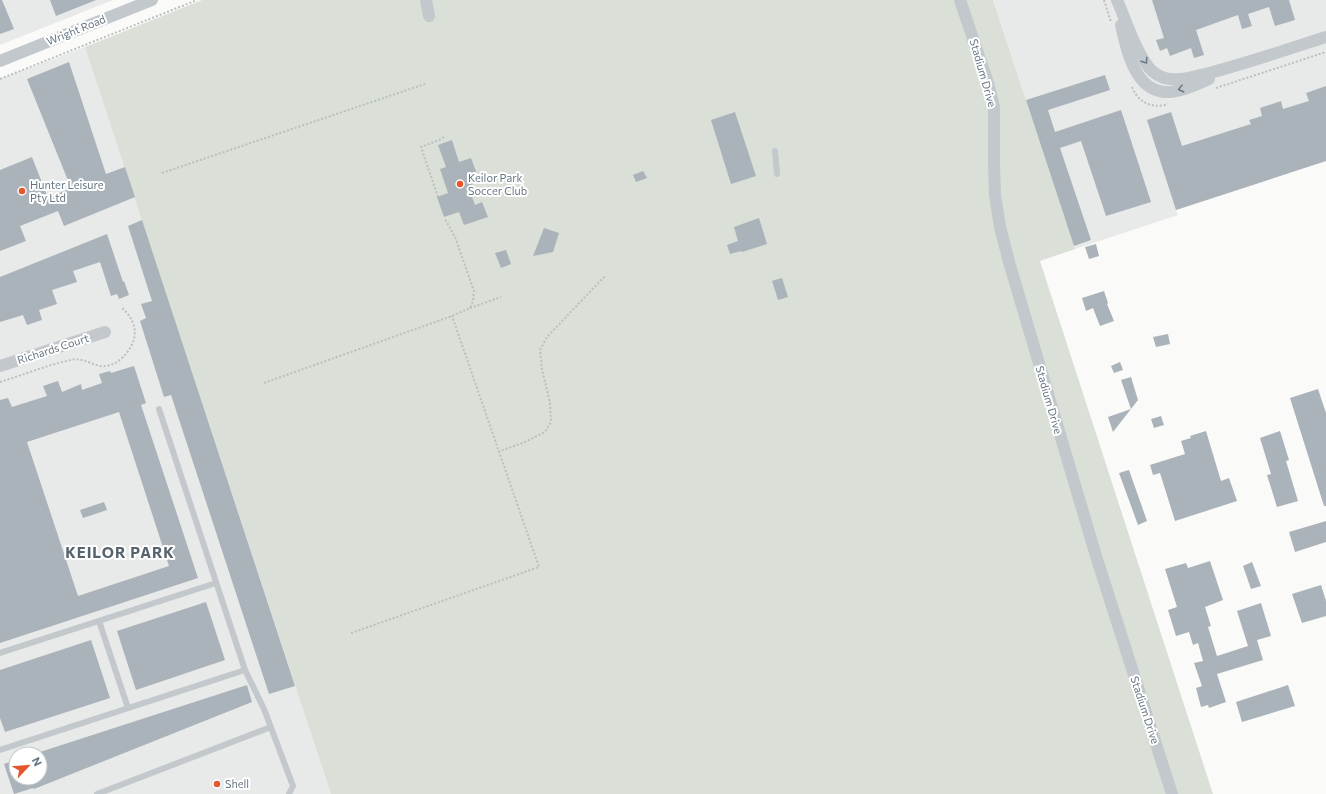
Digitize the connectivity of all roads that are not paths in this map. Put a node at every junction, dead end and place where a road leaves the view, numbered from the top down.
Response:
1 (152, 0) edge
2 (426, 0) edge
3 (960, 0) edge
4 (1116, 0) edge
5 (429, 16) dead end
6 (1326, 37) edge
7 (0, 61) edge
8 (775, 151) dead end
9 (777, 174) dead end
10 (105, 332) dead end
11 (0, 366) edge
12 (159, 409) dead end
13 (216, 583) junction
14 (99, 621) junction
15 (0, 653) edge
16 (245, 670) junction
17 (128, 708) junction
18 (271, 727) junction
19 (0, 750) edge
20 (98, 794) edge
21 (289, 794) edge
22 (1172, 794) edge

1 - 7 street, Wright Road
2 - 5 street
3 - 22 street, Stadium Drive
4 - 6 street
8 - 9 lane
10 - 11 street, Richards Court
12 - 13 lane
13 - 14 lane
13 - 16 lane
14 - 15 lane
14 - 17 lane
16 - 17 lane
16 - 18 lane
17 - 19 lane
18 - 20 lane
18 - 21 lane

